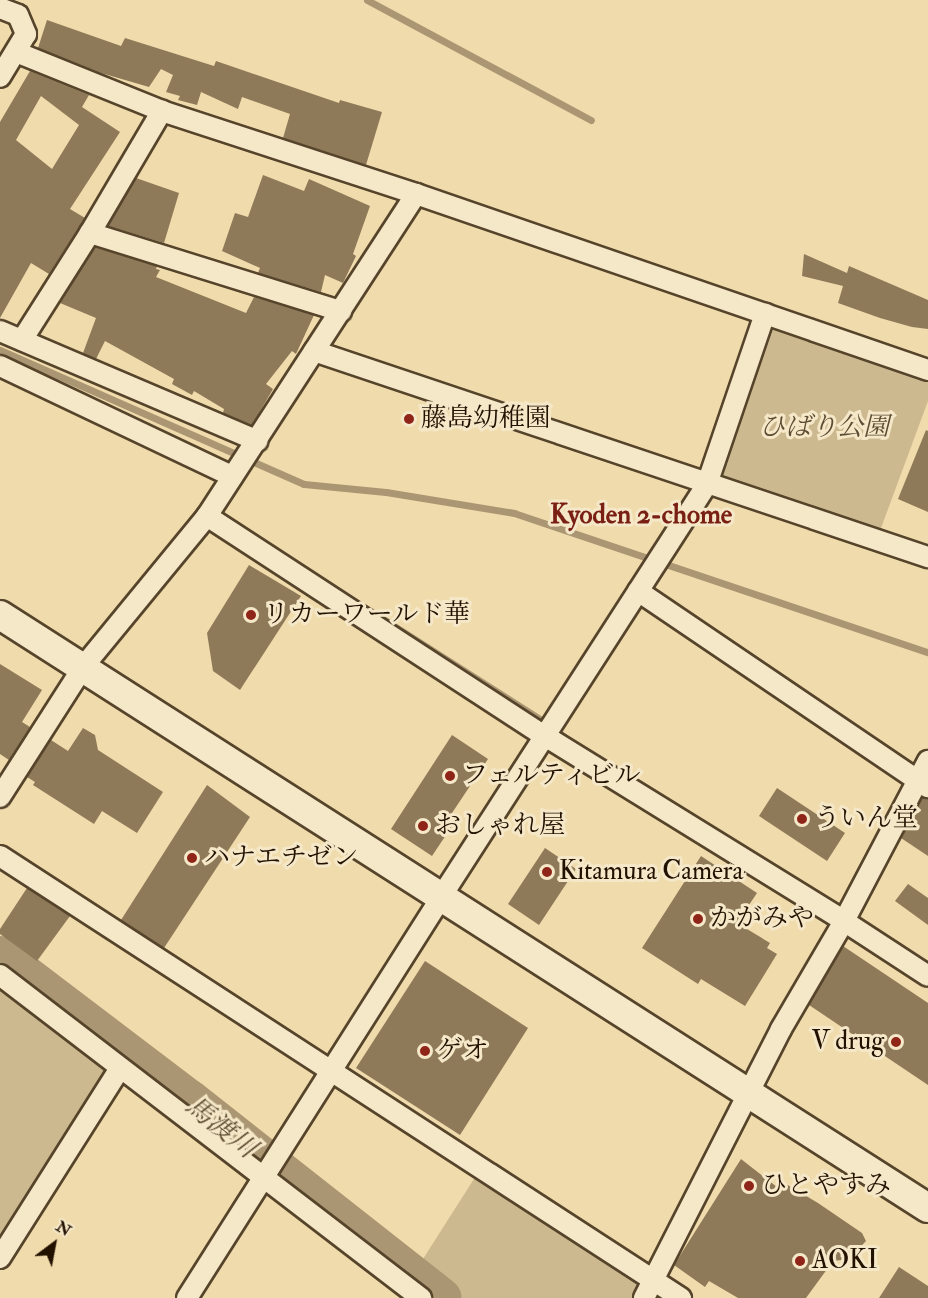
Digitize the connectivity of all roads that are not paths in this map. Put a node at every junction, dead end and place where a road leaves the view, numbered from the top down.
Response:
1 (0, 8) edge
2 (16, 52) junction
3 (0, 77) edge
4 (162, 111) junction
5 (416, 194) junction
6 (90, 233) junction
7 (341, 311) junction
8 (765, 314) junction
9 (0, 331) edge
10 (22, 340) junction
11 (314, 351) junction
12 (0, 366) edge
13 (928, 370) edge
14 (258, 441) junction
15 (232, 476) junction
16 (707, 484) junction
17 (207, 516) junction
18 (928, 557) edge
19 (638, 591) junction
20 (0, 615) edge
21 (83, 667) junction
22 (545, 736) junction
23 (928, 761) edge
24 (923, 783) edge
25 (0, 797) edge
26 (0, 856) edge
27 (441, 897) junction
28 (844, 921) junction
29 (0, 975) edge
30 (928, 976) edge
31 (120, 1068) junction
32 (332, 1072) junction
33 (749, 1092) junction
34 (264, 1176) junction
35 (928, 1208) edge
36 (0, 1258) edge
37 (649, 1289) edge
38 (188, 1298) edge
39 (421, 1298) edge
40 (681, 1298) edge

1 - 2 street
2 - 3 street
2 - 4 street
4 - 5 street
4 - 6 street
5 - 7 street
5 - 8 street
6 - 7 street
6 - 10 street
7 - 11 street
8 - 13 street
8 - 16 street
9 - 10 street
10 - 14 street
11 - 14 street
11 - 16 street
12 - 15 street
14 - 15 street
15 - 17 street
16 - 18 street
16 - 19 street
17 - 21 street
17 - 22 street
19 - 22 street
19 - 24 street
20 - 21 street
21 - 25 street
21 - 27 street
22 - 27 street
22 - 28 street
23 - 24 street
24 - 28 street
26 - 32 street
27 - 32 street
27 - 33 street
28 - 30 street
28 - 33 street
29 - 31 street
31 - 34 street
31 - 36 street
32 - 34 street
32 - 37 street
33 - 35 street
33 - 37 street
34 - 38 street
34 - 39 street
37 - 40 street

